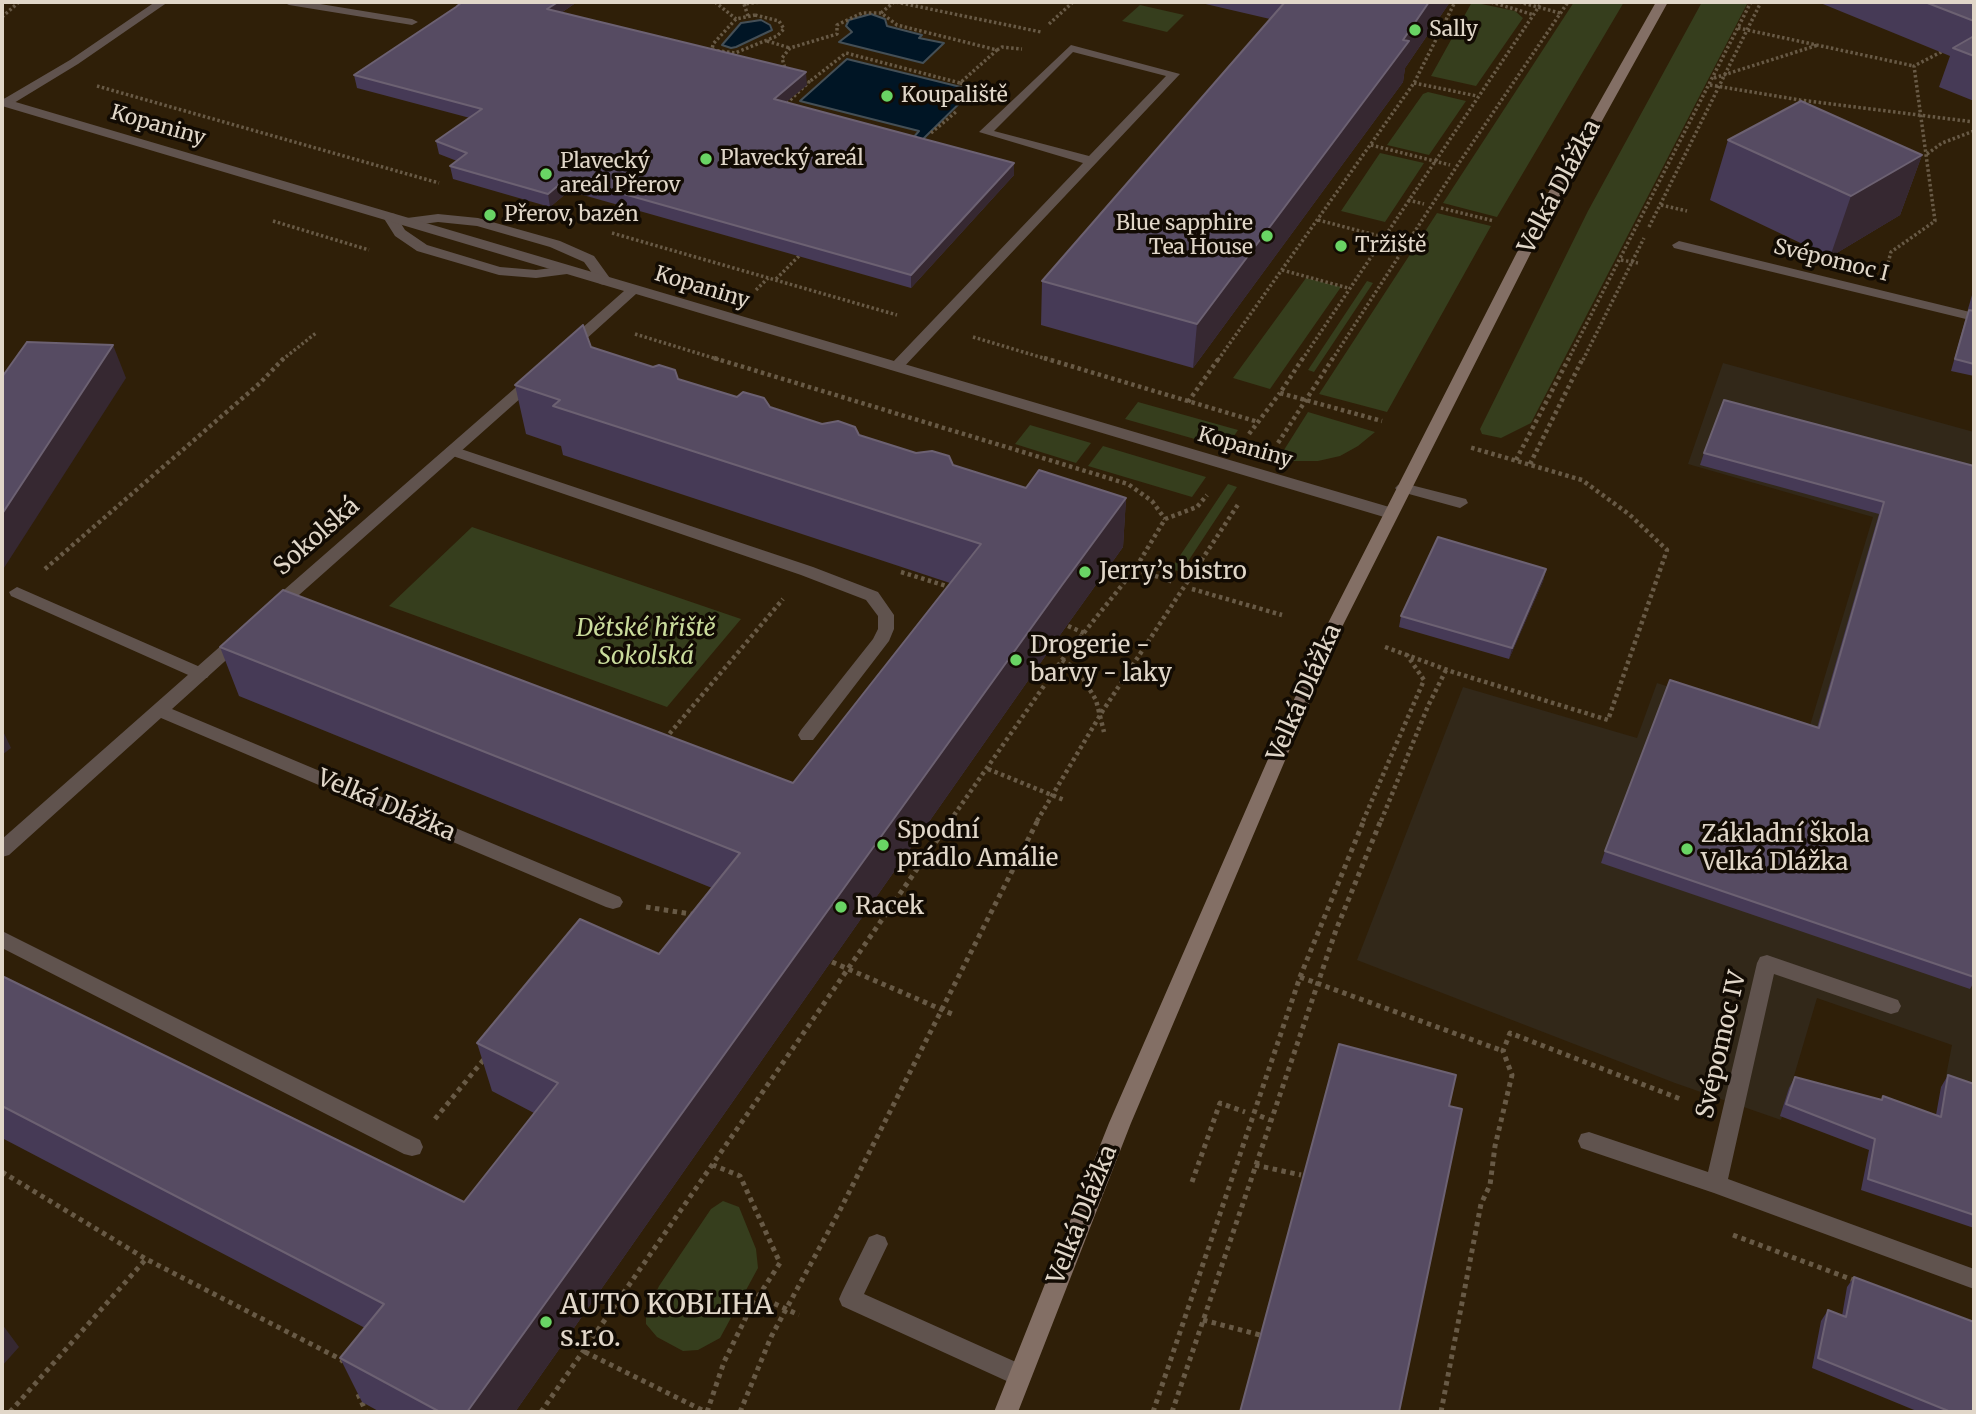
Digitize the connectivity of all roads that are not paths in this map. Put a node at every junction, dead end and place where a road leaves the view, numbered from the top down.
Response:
1 (162, 2) edge
2 (289, 2) edge
3 (1662, 2) edge
4 (412, 22) dead end
5 (4, 103) edge
6 (1092, 161) junction
7 (390, 217) junction
8 (407, 222) junction
9 (1679, 245) dead end
10 (567, 270) junction
11 (605, 281) junction
12 (634, 289) junction
13 (1974, 317) edge
14 (896, 367) junction
15 (452, 451) junction
16 (1403, 488) junction
17 (1460, 503) dead end
18 (1390, 513) junction
19 (18, 592) road end
20 (267, 614) edge
21 (248, 631) edge
22 (201, 674) junction
23 (159, 710) junction
24 (807, 735) dead end
25 (2, 850) edge
26 (613, 902) road end
27 (2, 939) edge
28 (1891, 1006) dead end
29 (1589, 1141) dead end
30 (411, 1147) road end
31 (1716, 1184) junction
32 (877, 1244) dead end
33 (1974, 1279) edge
34 (1020, 1376) junction
35 (1006, 1412) edge

1 - 5 street
2 - 4 street
3 - 16 street, Velká Dlážka
5 - 7 street, Kopaniny
6 - 6 street
6 - 14 street
7 - 8 street, Kopaniny
7 - 10 street
8 - 10 street, Kopaniny
8 - 11 street
9 - 13 street, Svépomoc I
10 - 11 street, Kopaniny
11 - 12 street, Kopaniny
12 - 14 street, Kopaniny
12 - 15 street, Sokolská
14 - 18 street, Kopaniny
15 - 20 street, Sokolská
15 - 24 street
16 - 17 street
16 - 18 street, Velká Dlážka
18 - 34 street, Velká Dlážka
19 - 22 street
21 - 22 street
22 - 23 street
23 - 25 street
23 - 26 street, Velká Dlážka
27 - 30 street
28 - 31 street, Svépomoc IV
29 - 31 street
31 - 33 street
32 - 34 street
34 - 35 street, Velká Dlážka

